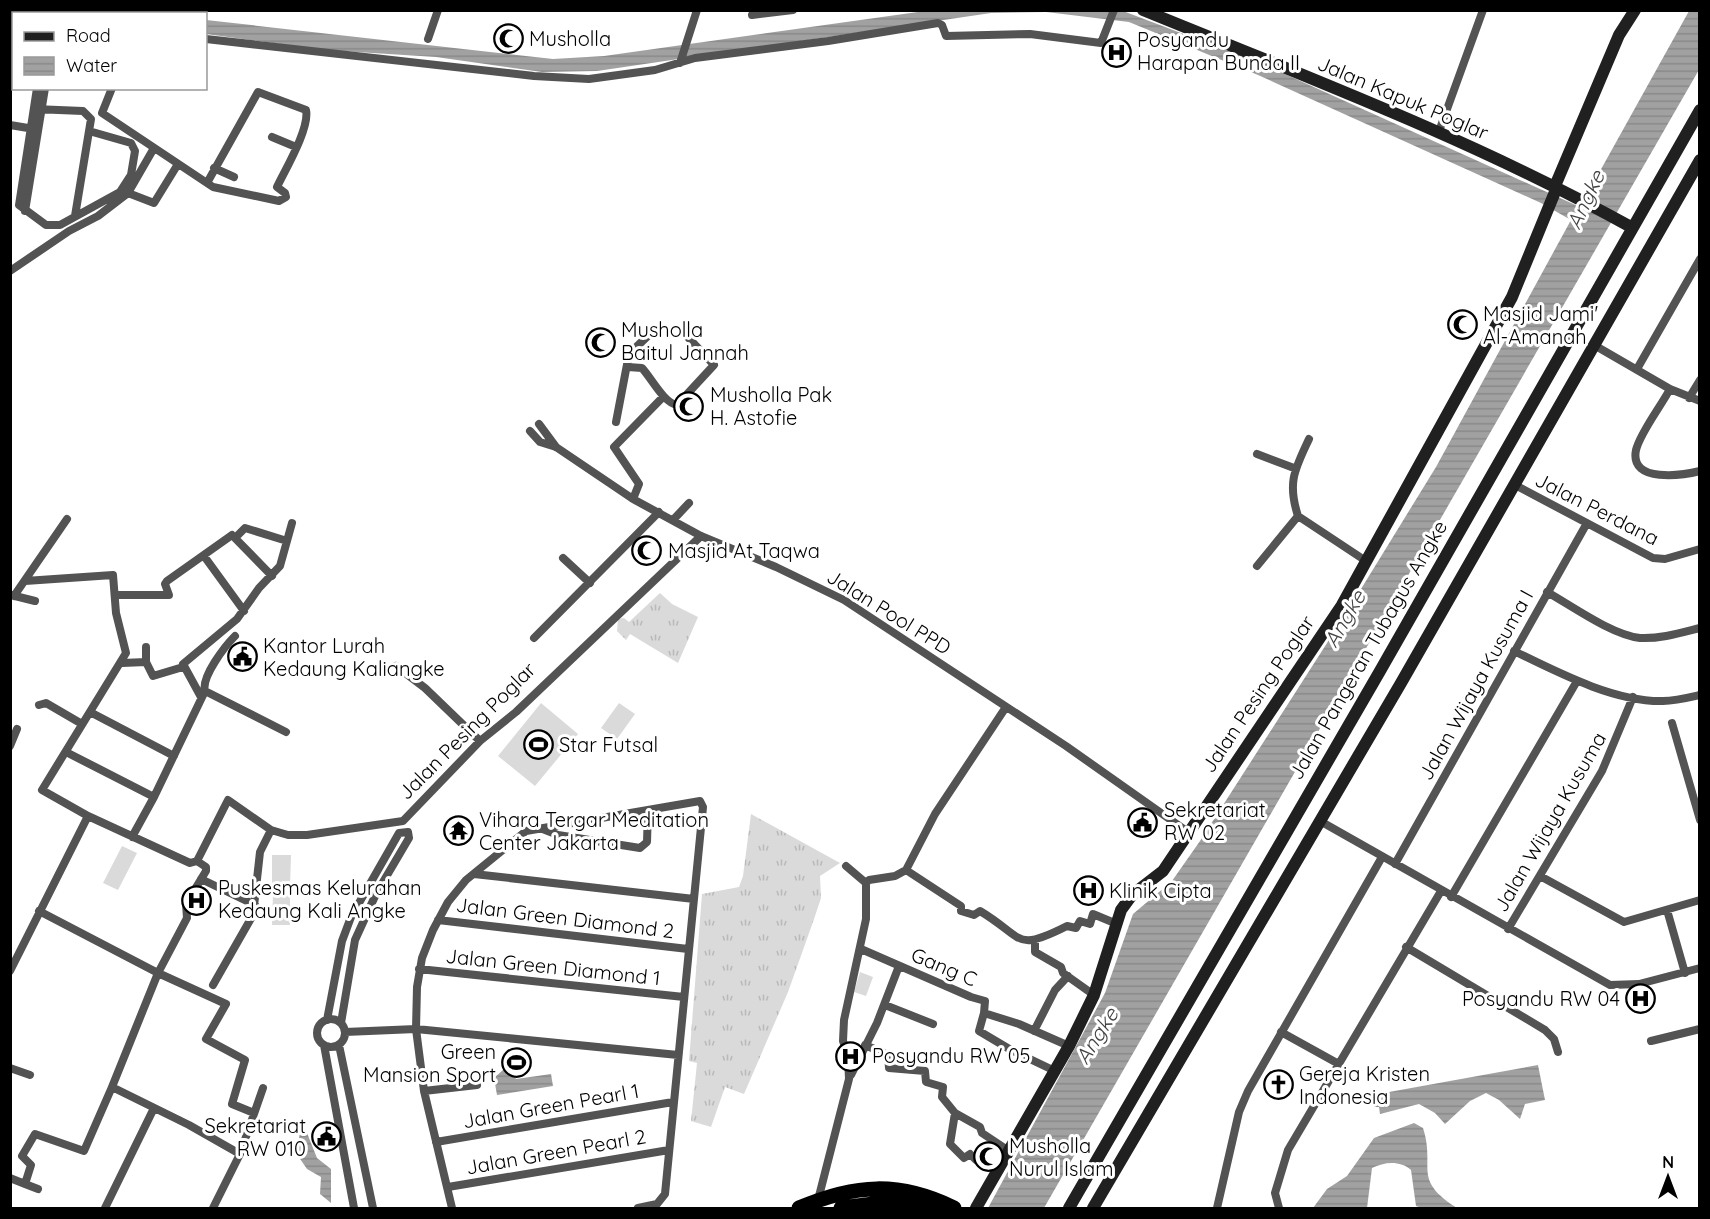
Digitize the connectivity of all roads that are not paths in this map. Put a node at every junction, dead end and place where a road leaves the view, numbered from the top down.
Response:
1 (438, 10) edge
2 (697, 10) edge
3 (793, 10) edge
4 (1114, 10) edge
5 (1143, 10) edge
6 (1483, 10) edge
7 (1635, 10) edge
8 (752, 15) dead end
9 (207, 39) edge
10 (428, 39) dead end
11 (681, 60) junction
12 (38, 90) edge
13 (44, 90) edge
14 (111, 90) edge
15 (38, 109) junction
16 (1700, 110) edge
17 (10, 125) edge
18 (34, 129) junction
19 (89, 131) junction
20 (1438, 134) junction
21 (272, 137) dead end
22 (296, 147) junction
23 (154, 148) junction
24 (1700, 160) edge
25 (178, 164) junction
26 (214, 168) junction
27 (234, 177) dead end
28 (10, 183) edge
29 (207, 183) junction
30 (25, 185) junction
31 (1556, 188) junction
32 (128, 193) junction
33 (75, 216) junction
34 (1628, 225) junction
35 (1700, 259) edge
36 (10, 271) edge
37 (654, 330) dead end
38 (683, 332) dead end
39 (1594, 345) junction
40 (628, 367) junction
41 (1637, 369) junction
42 (1700, 380) edge
43 (1670, 389) junction
44 (663, 397) junction
45 (1689, 399) junction
46 (1700, 401) edge
47 (616, 422) dead end
48 (539, 424) dead end
49 (530, 431) dead end
50 (1309, 439) dead end
51 (556, 447) junction
52 (1257, 454) dead end
53 (1294, 468) junction
54 (1700, 471) edge
55 (1515, 485) junction
56 (633, 499) junction
57 (689, 503) dead end
58 (659, 512) junction
59 (1298, 516) junction
60 (67, 519) dead end
61 (673, 520) junction
62 (292, 523) dead end
63 (1587, 523) junction
64 (702, 536) junction
65 (236, 537) junction
66 (287, 541) junction
67 (1700, 549) edge
68 (204, 556) junction
69 (563, 558) dead end
70 (1366, 561) junction
71 (1257, 567) dead end
72 (272, 576) junction
73 (25, 581) junction
74 (590, 583) junction
75 (1547, 592) junction
76 (12, 595) edge
77 (115, 595) junction
78 (35, 601) dead end
79 (244, 611) junction
80 (1700, 628) edge
81 (235, 636) dead end
82 (534, 638) dead end
83 (146, 647) dead end
84 (1514, 651) junction
85 (1390, 653) junction
86 (146, 662) junction
87 (122, 663) junction
88 (1411, 664) junction
89 (396, 666) dead end
90 (183, 667) junction
91 (1380, 671) junction
92 (1577, 681) junction
93 (1401, 683) junction
94 (203, 694) junction
95 (1700, 695) edge
96 (1634, 698) junction
97 (39, 705) dead end
98 (1006, 707) junction
99 (90, 712) junction
100 (1672, 723) dead end
101 (82, 724) junction
102 (17, 729) edge
103 (286, 732) dead end
104 (480, 741) junction
105 (10, 746) edge
106 (66, 752) junction
107 (174, 756) junction
108 (154, 796) junction
109 (648, 810) junction
110 (88, 816) junction
111 (1700, 820) edge
112 (1320, 821) junction
113 (540, 828) junction
114 (272, 830) junction
115 (1188, 832) junction
116 (132, 837) junction
117 (1382, 856) junction
118 (197, 861) junction
119 (1395, 864) junction
120 (846, 866) dead end
121 (906, 870) junction
122 (474, 874) junction
123 (1540, 876) junction
124 (201, 879) junction
125 (867, 883) junction
126 (1441, 891) junction
127 (1451, 897) junction
128 (694, 898) junction
129 (1700, 900) edge
130 (255, 905) junction
131 (39, 910) junction
132 (1667, 910) junction
133 (438, 920) junction
134 (1117, 924) junction
135 (1508, 929) junction
136 (1035, 941) junction
137 (1406, 947) junction
138 (688, 949) junction
139 (861, 949) junction
140 (899, 966) junction
141 (419, 969) junction
142 (1700, 969) edge
143 (10, 971) edge
144 (158, 973) junction
145 (1685, 973) junction
146 (1068, 976) junction
147 (213, 985) dead end
148 (1094, 995) junction
149 (684, 997) junction
150 (885, 1005) junction
151 (984, 1013) junction
152 (327, 1020) junction
153 (933, 1024) dead end
154 (343, 1027) junction
155 (416, 1029) junction
156 (1700, 1029) edge
157 (1034, 1030) junction
158 (1281, 1032) junction
159 (1651, 1041) dead end
160 (324, 1045) junction
161 (339, 1045) junction
162 (865, 1045) junction
163 (1069, 1046) junction
164 (1558, 1052) dead end
165 (678, 1055) junction
166 (1337, 1063) junction
167 (10, 1068) edge
168 (1055, 1071) junction
169 (30, 1075) dead end
170 (849, 1079) junction
171 (477, 1085) dead end
172 (114, 1088) junction
173 (263, 1088) dead end
174 (1138, 1088) junction
175 (424, 1091) junction
176 (1156, 1099) junction
177 (673, 1102) junction
178 (154, 1108) junction
179 (254, 1113) junction
180 (955, 1113) junction
181 (436, 1143) junction
182 (669, 1150) junction
183 (1009, 1151) junction
184 (240, 1154) junction
185 (1000, 1169) junction
186 (10, 1178) edge
187 (25, 1184) junction
188 (448, 1187) junction
189 (38, 1189) dead end
190 (819, 1204) edge
191 (105, 1209) edge
192 (213, 1209) edge
193 (354, 1209) edge
194 (373, 1209) edge
195 (452, 1209) edge
196 (638, 1209) edge
197 (799, 1209) edge
198 (841, 1209) edge
199 (926, 1209) edge
200 (941, 1209) edge
201 (954, 1209) edge
202 (976, 1209) edge
203 (1069, 1209) edge
204 (1093, 1209) edge
205 (1218, 1209) edge
206 (1279, 1209) edge

1 - 10 street
2 - 11 street
3 - 8 street
4 - 11 street
5 - 20 main road, Jalan Kapuk Poglar
6 - 20 street
7 - 31 main road
9 - 11 street
12 - 15 street
13 - 15 street
14 - 23 street
15 - 18 street
15 - 19 street
16 - 34 main road, Jalan Pangeran Tubagus Angke
17 - 18 street
18 - 30 street
19 - 33 street
19 - 33 street
20 - 31 main road, Jalan Kapuk Poglar
21 - 22 street
22 - 26 street
22 - 29 street
23 - 25 street
23 - 32 street
24 - 39 main road
25 - 29 street
25 - 32 street
26 - 27 street
26 - 29 street
28 - 30 street
30 - 33 street
31 - 34 main road, Jalan Kapuk Poglar
31 - 70 main road, Jalan Pesing Poglar
32 - 36 street
34 - 85 main road, Jalan Pangeran Tubagus Angke
35 - 41 street
37 - 40 street
38 - 44 street
39 - 41 street
39 - 55 main road
40 - 44 street
40 - 47 street
41 - 43 street
42 - 45 street
43 - 45 street
43 - 54 street
44 - 56 street
45 - 46 street
48 - 51 street, Jalan Pool PPD
49 - 51 street, Jalan Pool PPD
50 - 53 street
51 - 56 street, Jalan Pool PPD
52 - 53 street
53 - 59 street
55 - 63 street, Jalan Perdana
55 - 88 main road
56 - 58 street, Jalan Pool PPD
57 - 61 street
58 - 61 street, Jalan Pool PPD
58 - 74 street
59 - 70 street
59 - 71 street
60 - 73 street
61 - 64 street, Jalan Pool PPD
62 - 66 street
63 - 67 street, Jalan Perdana
63 - 75 street, Jalan Wijaya Kusuma I
64 - 98 street, Jalan Pool PPD
64 - 104 street, Jalan Pesing Poglar
65 - 66 street
65 - 68 street
65 - 72 street
66 - 72 street
68 - 77 street
68 - 79 street
69 - 74 street
70 - 115 main road, Jalan Pesing Poglar
72 - 79 street
73 - 76 street
73 - 77 street
74 - 82 street
75 - 80 street
75 - 84 street, Jalan Wijaya Kusuma I
76 - 78 street
77 - 87 street
79 - 90 street
81 - 94 street
83 - 86 street
84 - 92 street
84 - 119 street, Jalan Wijaya Kusuma I
85 - 88 main road
85 - 91 main road, Jalan Pangeran Tubagus Angke
86 - 87 street
86 - 90 street
87 - 99 street
88 - 93 main road
89 - 104 street
90 - 94 street
91 - 93 main road
91 - 174 main road, Jalan Pangeran Tubagus Angke
92 - 96 street
92 - 127 street
93 - 112 main road
94 - 103 street
94 - 107 street
95 - 96 street
96 - 123 street, Jalan Wijaya Kusuma
97 - 101 street
98 - 115 street, Jalan Pool PPD
98 - 121 street
99 - 101 street
99 - 107 street
100 - 111 street
101 - 106 street
102 - 105 street
104 - 114 street, Jalan Pesing Poglar
106 - 108 street
106 - 110 street
107 - 108 street
108 - 116 street
109 - 113 street
109 - 113 street
109 - 128 street
110 - 116 street
110 - 131 street
112 - 117 street
112 - 176 main road
113 - 122 street
114 - 118 street
114 - 130 street
115 - 134 main road, Jalan Pesing Poglar
116 - 118 street
117 - 119 street
117 - 158 street
118 - 124 street
119 - 126 street
120 - 125 street
121 - 125 street
121 - 136 street
122 - 128 street
122 - 133 street
123 - 132 street
123 - 135 street, Jalan Wijaya Kusuma
124 - 130 street
124 - 144 street
125 - 139 street
126 - 127 street
126 - 137 street
127 - 135 street
128 - 138 street
129 - 132 street
130 - 147 street
131 - 143 street
131 - 144 street
132 - 145 street
133 - 138 street, Jalan Green Diamond 2
133 - 141 street
134 - 136 street
134 - 148 main road, Jalan Pesing Poglar
135 - 145 street
136 - 146 street
137 - 164 street
137 - 166 street
138 - 149 street
139 - 140 street, Gang C
139 - 170 street
140 - 150 street
140 - 151 street, Gang C
141 - 149 street, Jalan Green Diamond 1
141 - 155 street
142 - 145 street
144 - 172 street
144 - 179 street
146 - 148 street
146 - 157 street
148 - 163 main road, Jalan Pesing Poglar
149 - 165 street
150 - 153 street
150 - 162 street
151 - 157 street, Gang C
151 - 168 street
152 - 154 street
152 - 154 street
152 - 160 street
154 - 155 street
154 - 161 street
155 - 165 street
155 - 175 street
156 - 159 street
157 - 163 street, Gang C
158 - 166 street
158 - 205 street
160 - 161 street
160 - 193 street
161 - 194 street
162 - 170 street
162 - 180 street
163 - 168 main road, Jalan Pesing Poglar
165 - 177 street
166 - 206 street
167 - 169 street
168 - 183 main road, Jalan Pesing Poglar
170 - 190 street
171 - 175 street
172 - 178 street
172 - 187 street
173 - 179 street
174 - 176 main road
174 - 203 main road, Jalan Pangeran Tubagus Angke
175 - 181 street
176 - 204 main road
177 - 181 street, Jalan Green Pearl 1
177 - 182 street
178 - 184 street
178 - 191 street
179 - 184 street
180 - 183 street
180 - 185 street
181 - 188 street
182 - 188 street, Jalan Green Pearl 2
182 - 196 street
183 - 185 main road, Jalan Pesing Poglar
184 - 192 street
185 - 202 main road, Jalan Pesing Poglar
186 - 187 street
187 - 189 street
188 - 195 street
190 - 197 highway
190 - 200 highway
190 - 201 highway
198 - 199 highway

